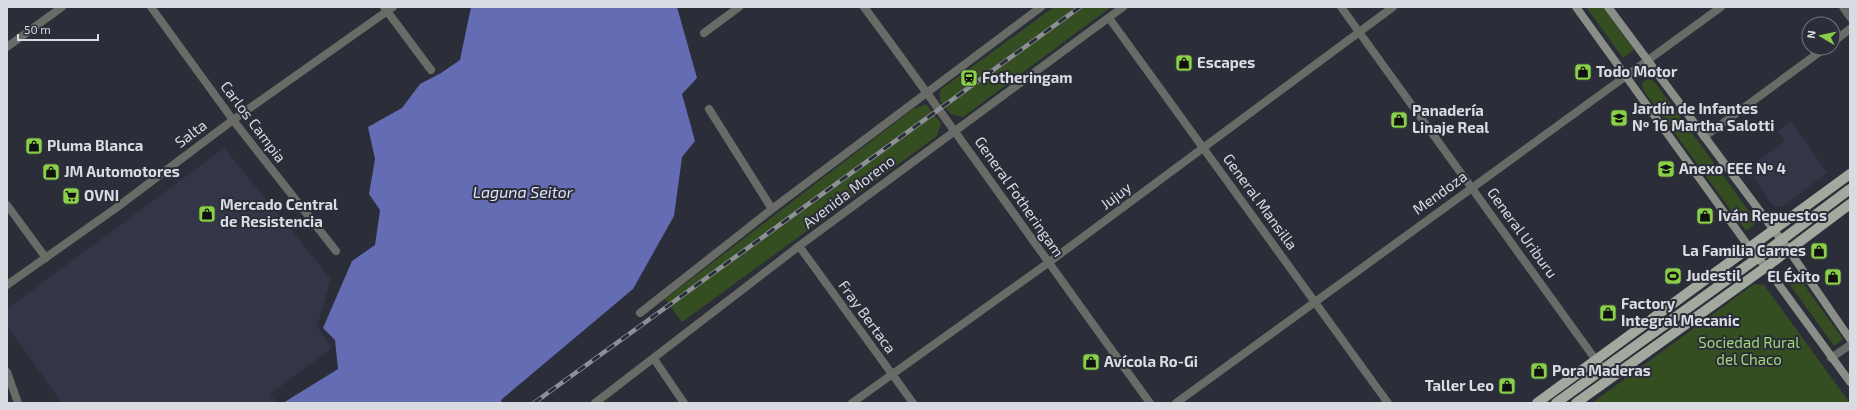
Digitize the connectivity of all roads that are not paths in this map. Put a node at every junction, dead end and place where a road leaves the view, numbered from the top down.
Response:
1 (62, 7) edge
2 (151, 7) edge
3 (739, 7) edge
4 (864, 7) edge
5 (1041, 7) edge
6 (1123, 7) edge
7 (1341, 7) edge
8 (1393, 7) edge
9 (1576, 7) edge
10 (1608, 7) edge
11 (1721, 7) edge
12 (1843, 7) edge
13 (388, 9) edge
14 (1850, 17) edge
15 (1108, 18) junction
16 (1850, 29) edge
17 (1359, 32) junction
18 (704, 33) dead end
19 (1841, 36) edge
20 (7, 47) edge
21 (1813, 56) edge
22 (1647, 60) junction
23 (431, 70) dead end
24 (1626, 75) junction
25 (927, 92) junction
26 (709, 109) dead end
27 (233, 120) junction
28 (955, 130) junction
29 (1704, 137) junction
30 (1204, 147) junction
31 (1850, 174) edge
32 (1471, 188) junction
33 (1850, 189) edge
34 (1850, 204) edge
35 (7, 206) edge
36 (772, 208) junction
37 (1774, 230) junction
38 (1780, 240) junction
39 (800, 246) junction
40 (1749, 247) junction
41 (1788, 249) junction
42 (336, 251) dead end
43 (46, 258) junction
44 (1759, 258) junction
45 (1048, 263) junction
46 (1766, 268) junction
47 (7, 285) edge
48 (1315, 302) junction
49 (640, 313) dead end
50 (1850, 339) edge
51 (1850, 345) edge
52 (1831, 358) junction
53 (654, 359) junction
54 (1597, 360) junction
55 (1602, 369) junction
56 (7, 372) edge
57 (891, 374) junction
58 (1609, 379) junction
59 (1850, 382) edge
60 (18, 403) edge
61 (595, 403) edge
62 (684, 403) edge
63 (852, 403) edge
64 (913, 403) edge
65 (1150, 403) edge
66 (1176, 403) edge
67 (1388, 403) edge
68 (1537, 403) edge
69 (1556, 403) edge
70 (1576, 403) edge

1 - 20 street
2 - 27 street, Carlos Campia
3 - 18 street
4 - 25 street, General Fotheringam
5 - 25 street
6 - 15 street, Avenida Moreno
7 - 17 street, General Uriburu
8 - 17 street, Jujuy
9 - 24 main road
10 - 22 main road
11 - 22 street, Mendoza
12 - 14 street
13 - 23 street
13 - 27 street, Salta
15 - 28 street, Avenida Moreno
15 - 30 street, General Mansilla
16 - 19 street
17 - 30 street, Jujuy
17 - 32 street, General Uriburu
21 - 29 street
22 - 24 street, Mendoza
22 - 29 main road
24 - 32 street, Mendoza
24 - 40 main road
25 - 28 street, General Fotheringam
25 - 36 street
26 - 36 street
27 - 42 street, Carlos Campia
27 - 43 street, Salta
28 - 39 street, Avenida Moreno
28 - 45 street, General Fotheringam
29 - 37 main road
30 - 45 street, Jujuy
30 - 48 street, General Mansilla
31 - 37 main road
32 - 48 street, Mendoza
32 - 54 street, General Uriburu
33 - 38 main road
34 - 41 main road
35 - 43 street
36 - 49 street
37 - 38 main road
37 - 40 main road
38 - 41 main road
38 - 44 main road
39 - 53 street, Avenida Moreno
39 - 57 street, Fray Bertaca
40 - 44 main road
40 - 54 main road
41 - 46 main road
41 - 50 main road
43 - 47 street, Salta
44 - 46 main road
44 - 55 main road
45 - 57 street, Jujuy
45 - 65 street, General Fotheringam
46 - 52 main road
46 - 58 main road
48 - 66 street, Mendoza
48 - 67 street, General Mansilla
51 - 52 street
52 - 59 main road
53 - 61 street, Avenida Moreno
53 - 62 street
54 - 55 street, General Uriburu
54 - 68 main road
55 - 58 street, General Uriburu
55 - 69 main road
56 - 60 street
57 - 63 street, Jujuy
57 - 64 street, Fray Bertaca
58 - 70 main road

